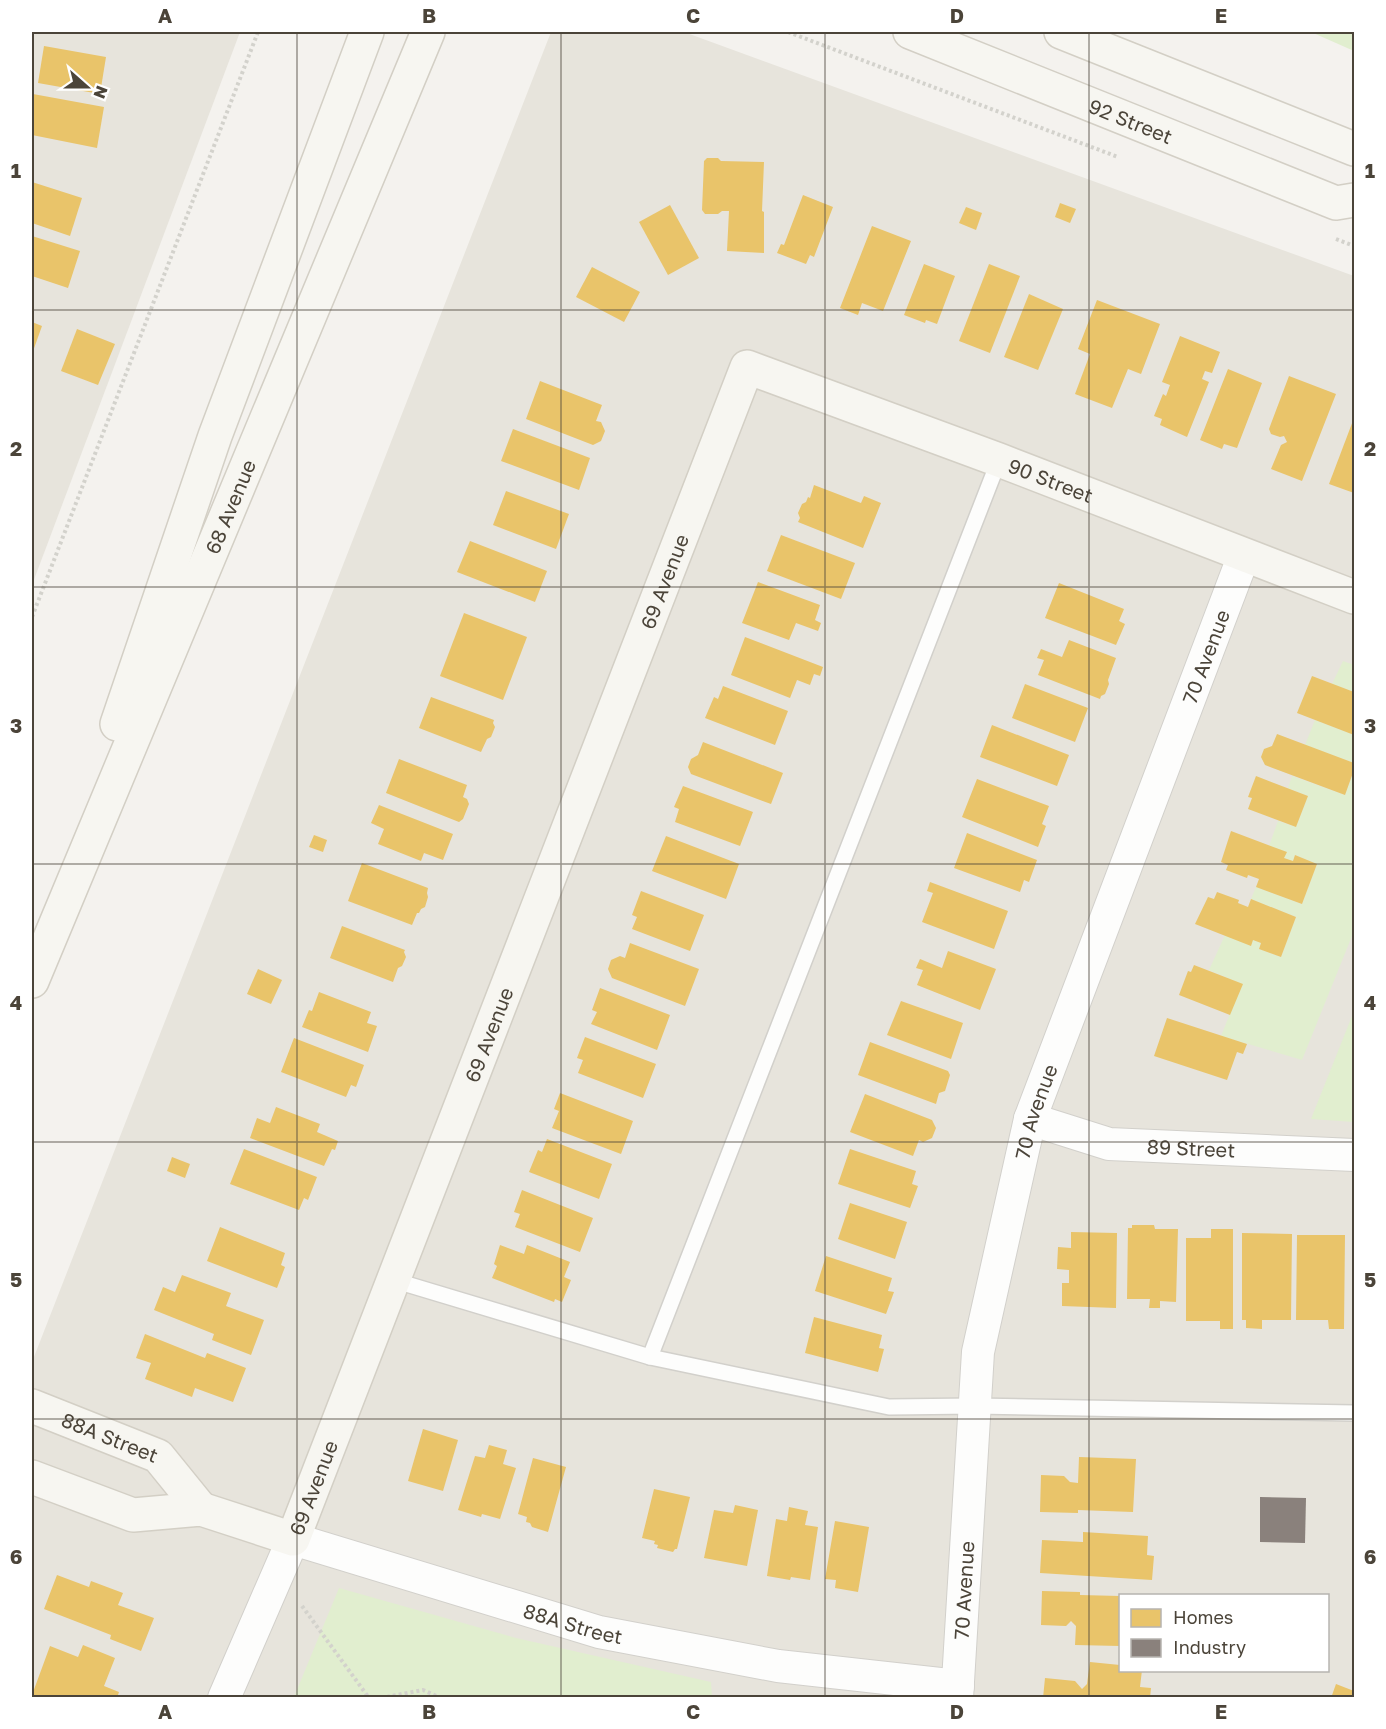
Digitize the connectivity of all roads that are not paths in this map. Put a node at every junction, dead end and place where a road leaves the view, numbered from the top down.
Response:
1 (367, 32) edge
2 (428, 32) edge
3 (910, 32) edge
4 (1061, 32) edge
5 (1354, 149) edge
6 (1354, 200) edge
7 (747, 367) joint
8 (999, 460) junction
9 (1244, 555) junction
10 (1354, 597) edge
11 (32, 978) edge
12 (1030, 1119) junction
13 (1354, 1155) edge
14 (393, 1280) junction
15 (650, 1357) junction
16 (32, 1406) edge
17 (975, 1407) junction
18 (1354, 1413) edge
19 (32, 1477) edge
20 (201, 1509) junction
21 (292, 1539) junction
22 (958, 1692) edge
23 (224, 1698) edge

1 - 11 main road, 68 Avenue
2 - 11 main road, 68 Avenue
3 - 6 main road, 92 Street
4 - 5 main road
7 - 8 main road, 90 Street
7 - 14 main road, 69 Avenue
8 - 9 main road, 90 Street
8 - 15 lane
9 - 10 main road, 90 Street
9 - 12 street, 70 Avenue
12 - 13 street, 89 Street
12 - 17 street, 70 Avenue
14 - 15 lane
14 - 21 main road, 69 Avenue
15 - 17 lane
16 - 20 main road, 88A Street
17 - 18 lane
17 - 22 street, 70 Avenue
19 - 20 main road, 88A Street
20 - 21 main road, 88A Street
21 - 22 street, 88A Street
21 - 23 street, 69 Avenue

